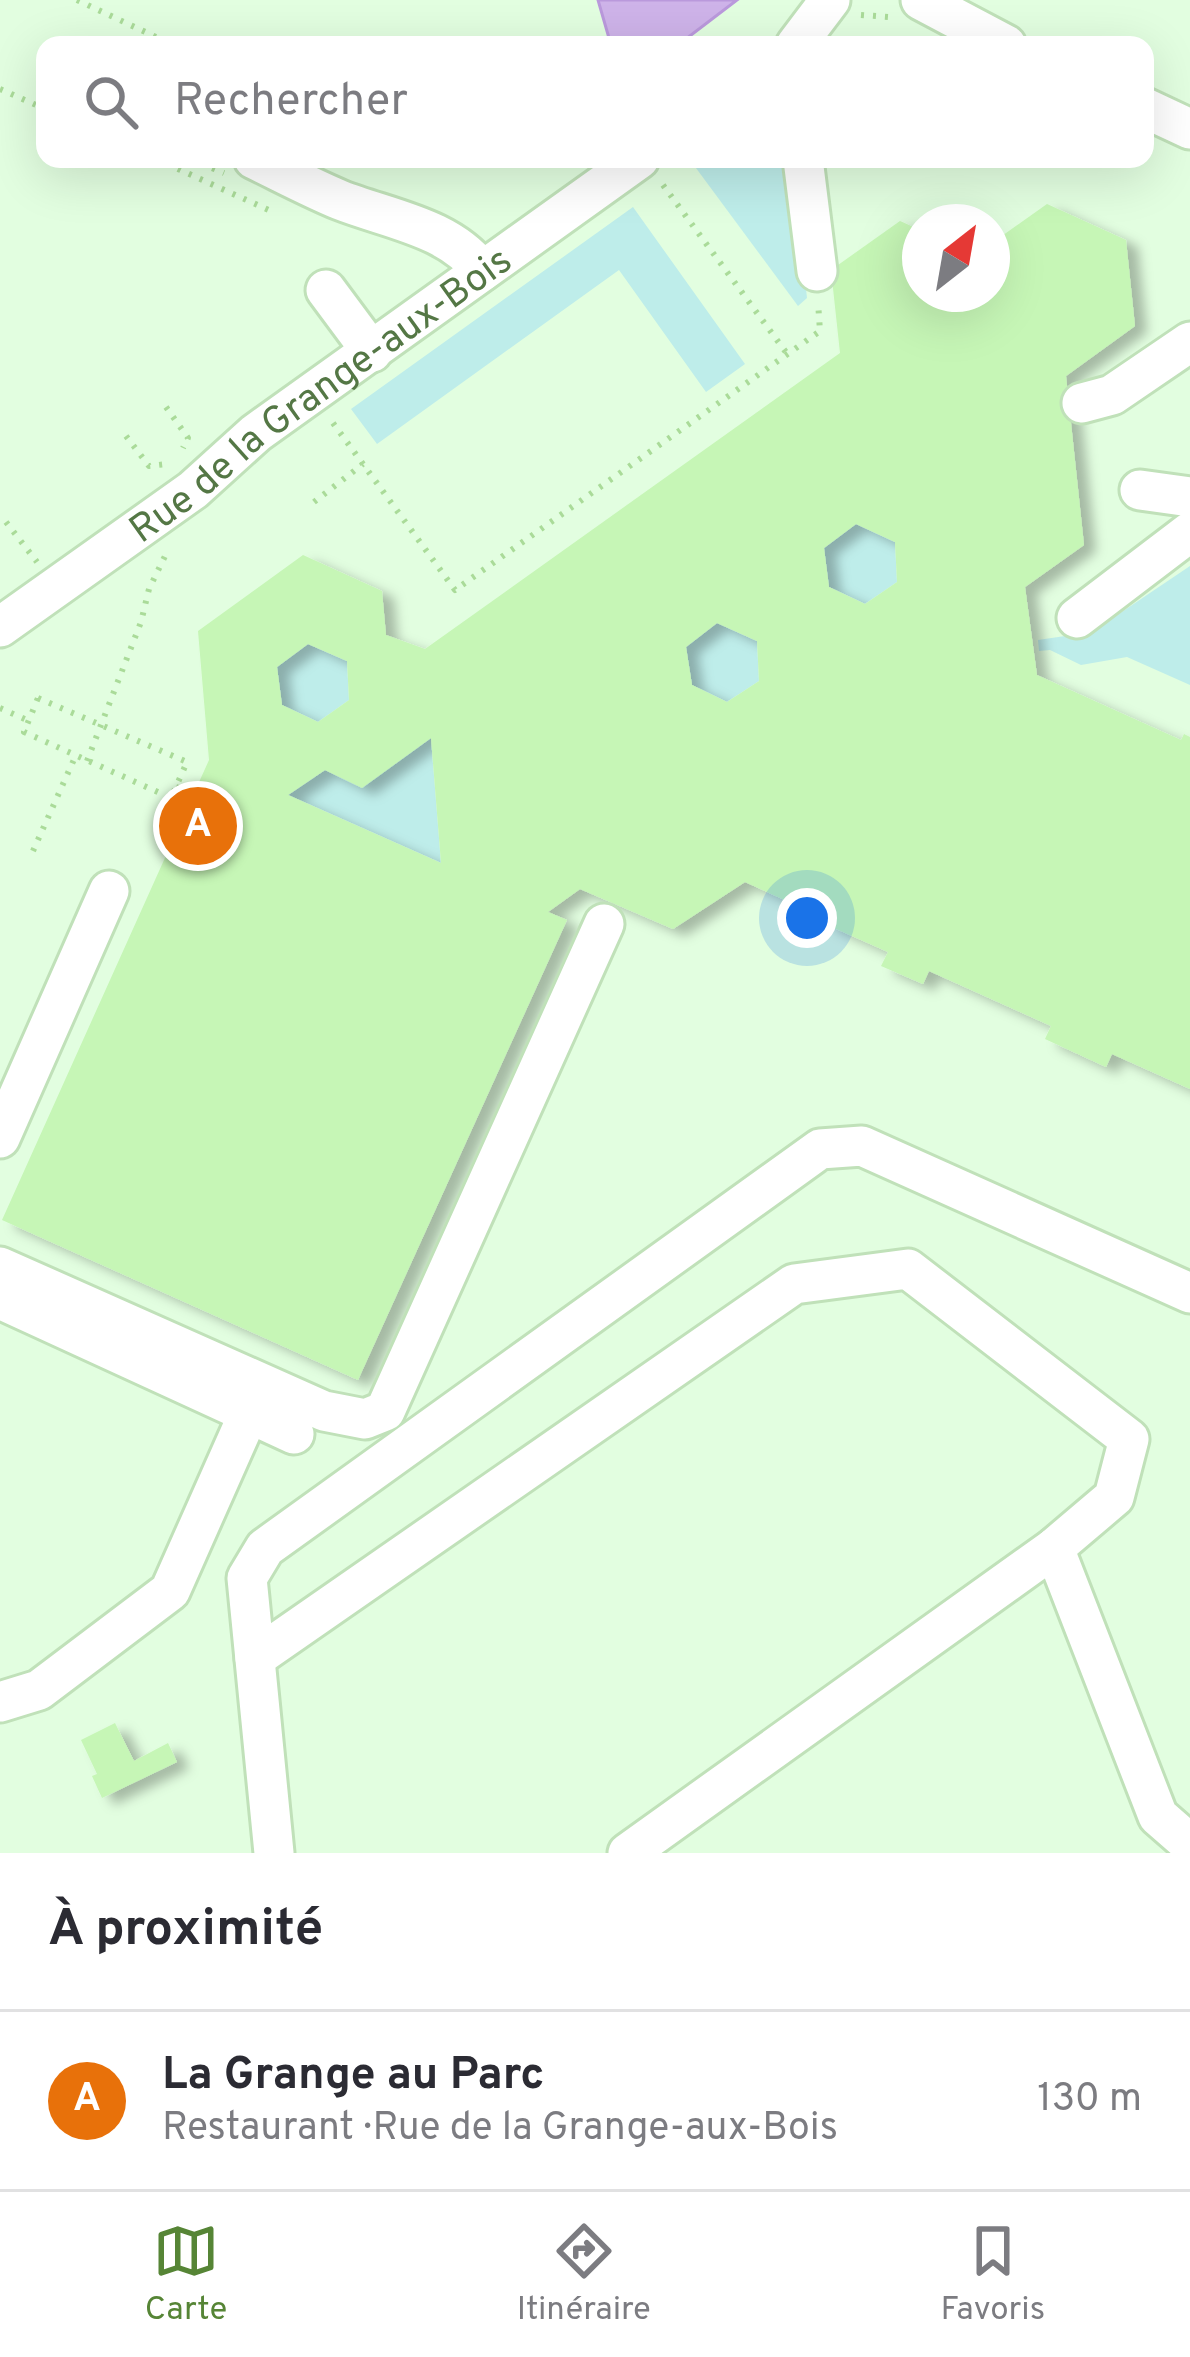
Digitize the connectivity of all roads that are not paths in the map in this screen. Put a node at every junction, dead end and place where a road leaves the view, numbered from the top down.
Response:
1 (839, 9) edge
2 (912, 12) edge
3 (807, 36) edge
4 (980, 36) edge
5 (1154, 113) edge
6 (1190, 129) edge
7 (273, 168) edge
8 (311, 168) edge
9 (648, 168) edge
10 (804, 168) edge
11 (385, 212) junction
12 (482, 271) junction
13 (817, 271) road end
14 (326, 290) dead end
15 (1190, 342) edge
16 (372, 352) junction
17 (1082, 403) dead end
18 (1140, 490) dead end
19 (1190, 497) edge
20 (1190, 532) edge
21 (1077, 618) dead end
22 (0, 627) edge
23 (109, 891) dead end
24 (604, 924) dead end
25 (8, 1099) edge
26 (0, 1138) edge
27 (0, 1267) edge
28 (1190, 1293) edge
29 (0, 1299) edge
30 (385, 1411) junction
31 (249, 1413) junction
32 (294, 1434) dead end
33 (410, 1444) junction
34 (1054, 1548) junction
35 (255, 1658) junction
36 (0, 1702) edge
37 (1190, 1844) edge
38 (274, 1853) edge
39 (628, 1853) edge

1 - 3 street
2 - 4 street
5 - 6 street
7 - 11 street
8 - 11 street
9 - 12 street, Rue de la Grange-aux-Bois
10 - 13 street
11 - 12 street
12 - 16 street, Rue de la Grange-aux-Bois
14 - 16 street
15 - 17 street
16 - 22 street, Rue de la Grange-aux-Bois
18 - 19 street
20 - 21 street
23 - 25 street
24 - 30 street
25 - 26 street
27 - 30 street
28 - 33 street
29 - 31 street
30 - 33 street
31 - 32 street
31 - 36 street
33 - 35 street
34 - 35 street
34 - 37 street
34 - 39 street
35 - 38 street

